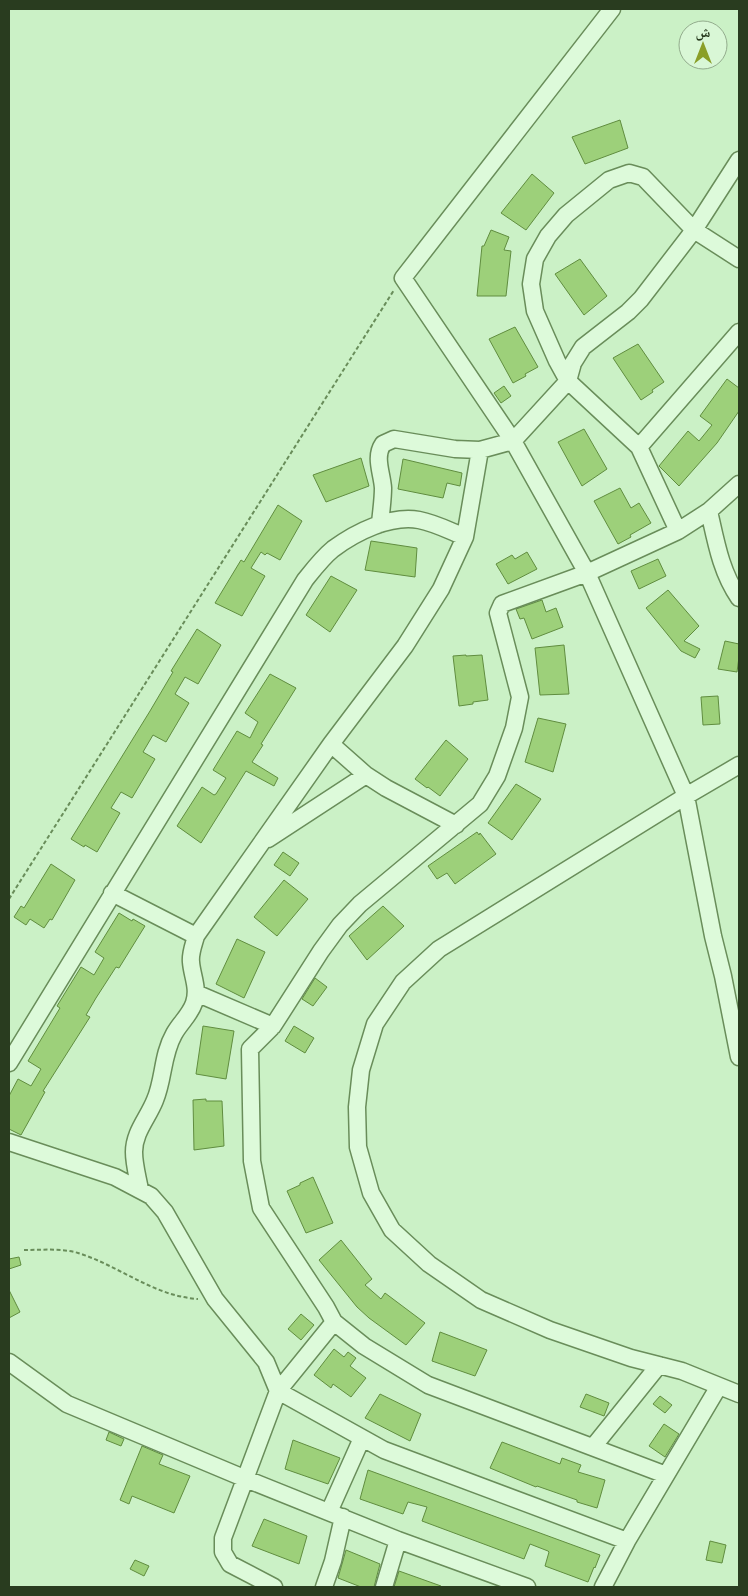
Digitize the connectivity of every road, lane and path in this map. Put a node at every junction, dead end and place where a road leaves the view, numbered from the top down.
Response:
1 (612, 9) edge
2 (739, 160) edge
3 (694, 230) junction
4 (739, 259) edge
5 (402, 278) junction
6 (739, 332) edge
7 (568, 381) junction
8 (513, 441) junction
9 (639, 447) junction
10 (480, 450) junction
11 (739, 484) edge
12 (709, 511) junction
13 (380, 524) junction
14 (678, 531) junction
15 (465, 538) junction
16 (587, 573) junction
17 (739, 598) edge
18 (331, 744) junction
19 (739, 765) edge
20 (366, 775) junction
21 (686, 796) junction
22 (456, 825) junction
23 (260, 845) junction
24 (112, 893) junction
25 (9, 899) edge
26 (196, 936) junction
27 (196, 993) junction
28 (273, 1026) junction
29 (739, 1057) edge
30 (9, 1063) edge
31 (9, 1142) edge
32 (140, 1190) junction
33 (24, 1250) dead end
34 (215, 1299) junction
35 (334, 1322) junction
36 (9, 1362) edge
37 (659, 1365) junction
38 (719, 1386) junction
39 (278, 1391) junction
40 (739, 1394) edge
41 (362, 1438) junction
42 (592, 1447) junction
43 (666, 1475) junction
44 (246, 1479) junction
45 (336, 1515) junction
46 (398, 1540) junction
47 (627, 1541) junction
48 (274, 1587) edge
49 (324, 1587) edge
50 (384, 1587) edge
51 (527, 1587) edge
52 (603, 1587) edge

1 - 5 street
2 - 3 street
3 - 4 street
3 - 7 street
3 - 7 street
5 - 8 street
5 - 25 path
6 - 9 street
7 - 8 street
7 - 9 street
8 - 10 street
8 - 16 street
9 - 14 street
10 - 13 street
10 - 15 street
11 - 12 street
12 - 14 street
12 - 17 street
13 - 15 street
13 - 24 street
14 - 16 street
15 - 18 street
16 - 21 street
16 - 22 street
18 - 20 street
18 - 23 street
19 - 21 street
20 - 22 street
20 - 23 street
21 - 29 street
21 - 37 street
22 - 28 street
23 - 26 street
24 - 26 street
24 - 30 street
26 - 27 street
27 - 28 street
27 - 32 street
28 - 35 street
31 - 32 street
32 - 34 street
33 - 34 path
34 - 39 street
35 - 39 street
35 - 42 street
36 - 44 street
37 - 38 street
37 - 42 street
38 - 40 street
38 - 43 street
39 - 41 street
39 - 44 street
41 - 45 street
41 - 47 street
42 - 43 street
43 - 47 street
44 - 45 street
44 - 48 street
45 - 46 street
45 - 49 street
46 - 50 street
46 - 51 street
47 - 52 street

